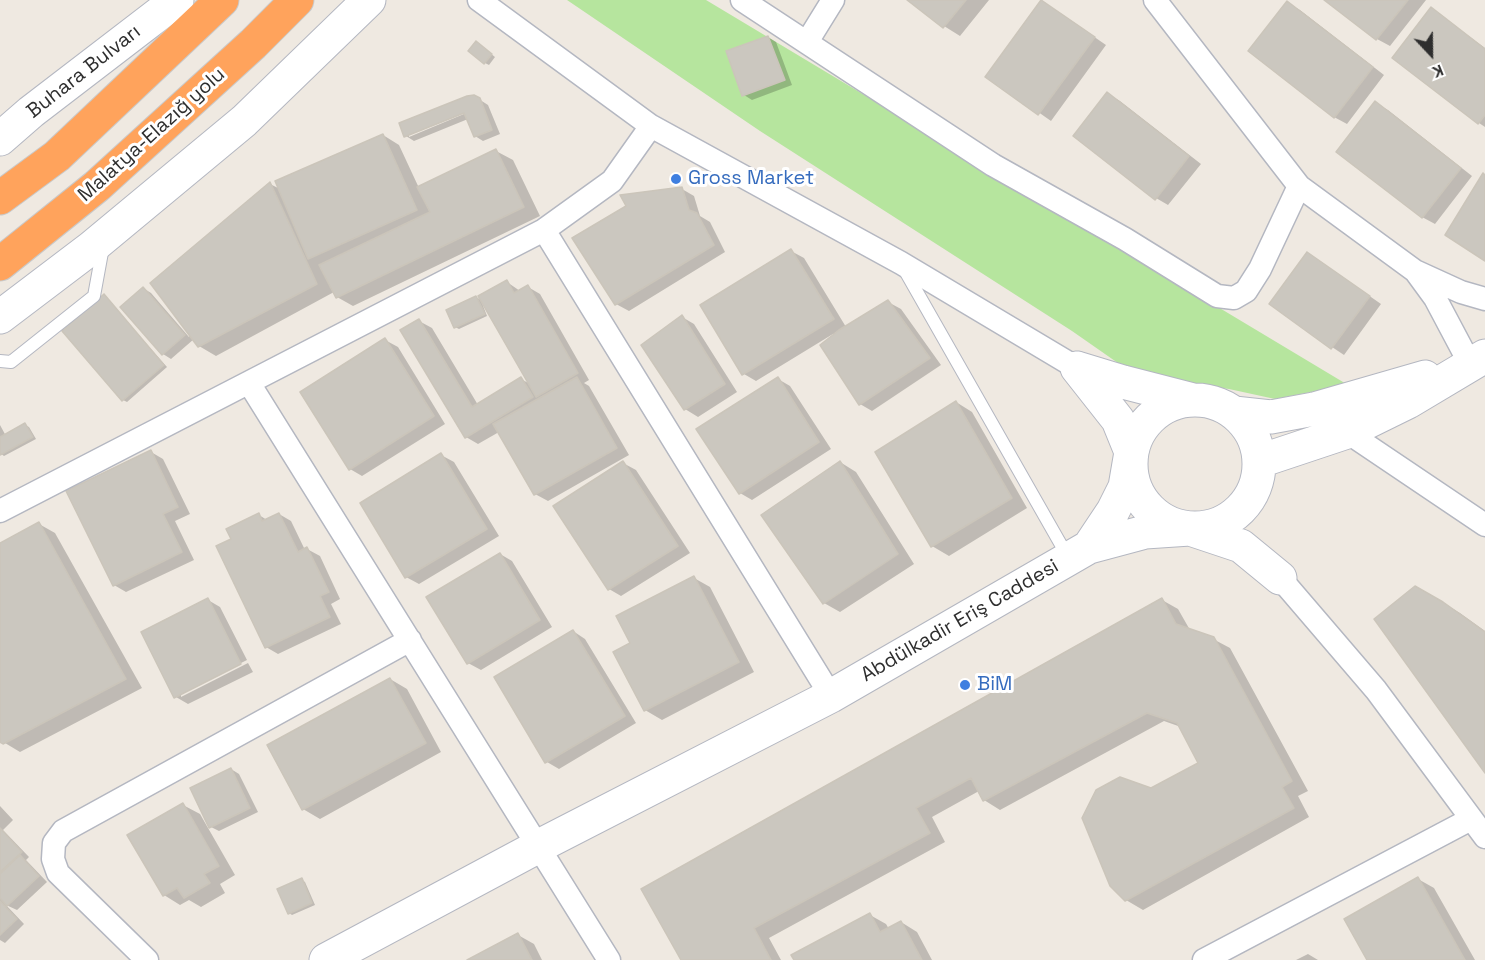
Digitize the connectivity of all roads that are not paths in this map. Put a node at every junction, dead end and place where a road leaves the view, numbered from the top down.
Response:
1 (222, 0) edge
2 (297, 0) edge
3 (369, 0) edge
4 (479, 0) edge
5 (742, 0) edge
6 (833, 0) edge
7 (1155, 0) edge
8 (174, 2) edge
9 (807, 42) junction
10 (651, 126) junction
11 (0, 139) edge
12 (1299, 186) junction
13 (0, 198) edge
14 (544, 230) junction
15 (105, 236) junction
16 (901, 263) junction
17 (0, 264) edge
18 (1415, 271) junction
19 (1485, 299) edge
20 (0, 317) edge
21 (1478, 360) edge
22 (0, 361) edge
23 (1077, 368) junction
24 (249, 383) junction
25 (1193, 399) junction
26 (1234, 412) junction
27 (1347, 432) junction
28 (1131, 452) junction
29 (1258, 472) junction
30 (0, 511) edge
31 (1485, 525) edge
32 (1190, 529) junction
33 (1079, 552) junction
34 (1280, 578) junction
35 (410, 640) junction
36 (831, 696) junction
37 (1478, 828) edge
38 (539, 846) junction
39 (147, 960) edge
40 (326, 960) edge
41 (609, 960) edge
42 (1204, 960) edge

1 - 13 highway
2 - 17 highway, Malatya-Elazığ yolu
3 - 15 main road
4 - 10 street
5 - 9 street
6 - 9 street
7 - 12 street
8 - 11 main road, Buhara Bulvarı
9 - 12 street
10 - 14 street
10 - 16 street
12 - 18 street
14 - 24 street
14 - 36 street
15 - 20 main road
15 - 22 lane
16 - 23 street
16 - 33 lane
18 - 19 street
18 - 21 street
21 - 26 main road
21 - 27 main road
23 - 25 main road
23 - 28 main road
24 - 30 street
24 - 35 street
25 - 26 main road
25 - 28 main road
26 - 29 main road
27 - 29 main road
27 - 31 street
28 - 32 main road
28 - 33 main road
29 - 32 main road
29 - 34 main road
32 - 33 main road
32 - 34 main road
33 - 36 main road, Abdülkadir Eriş Caddesi
34 - 37 street
35 - 38 street
35 - 39 street
36 - 38 main road, Abdülkadir Eriş Caddesi
37 - 42 street
38 - 40 main road, Abdülkadir Eriş Caddesi
38 - 41 street

